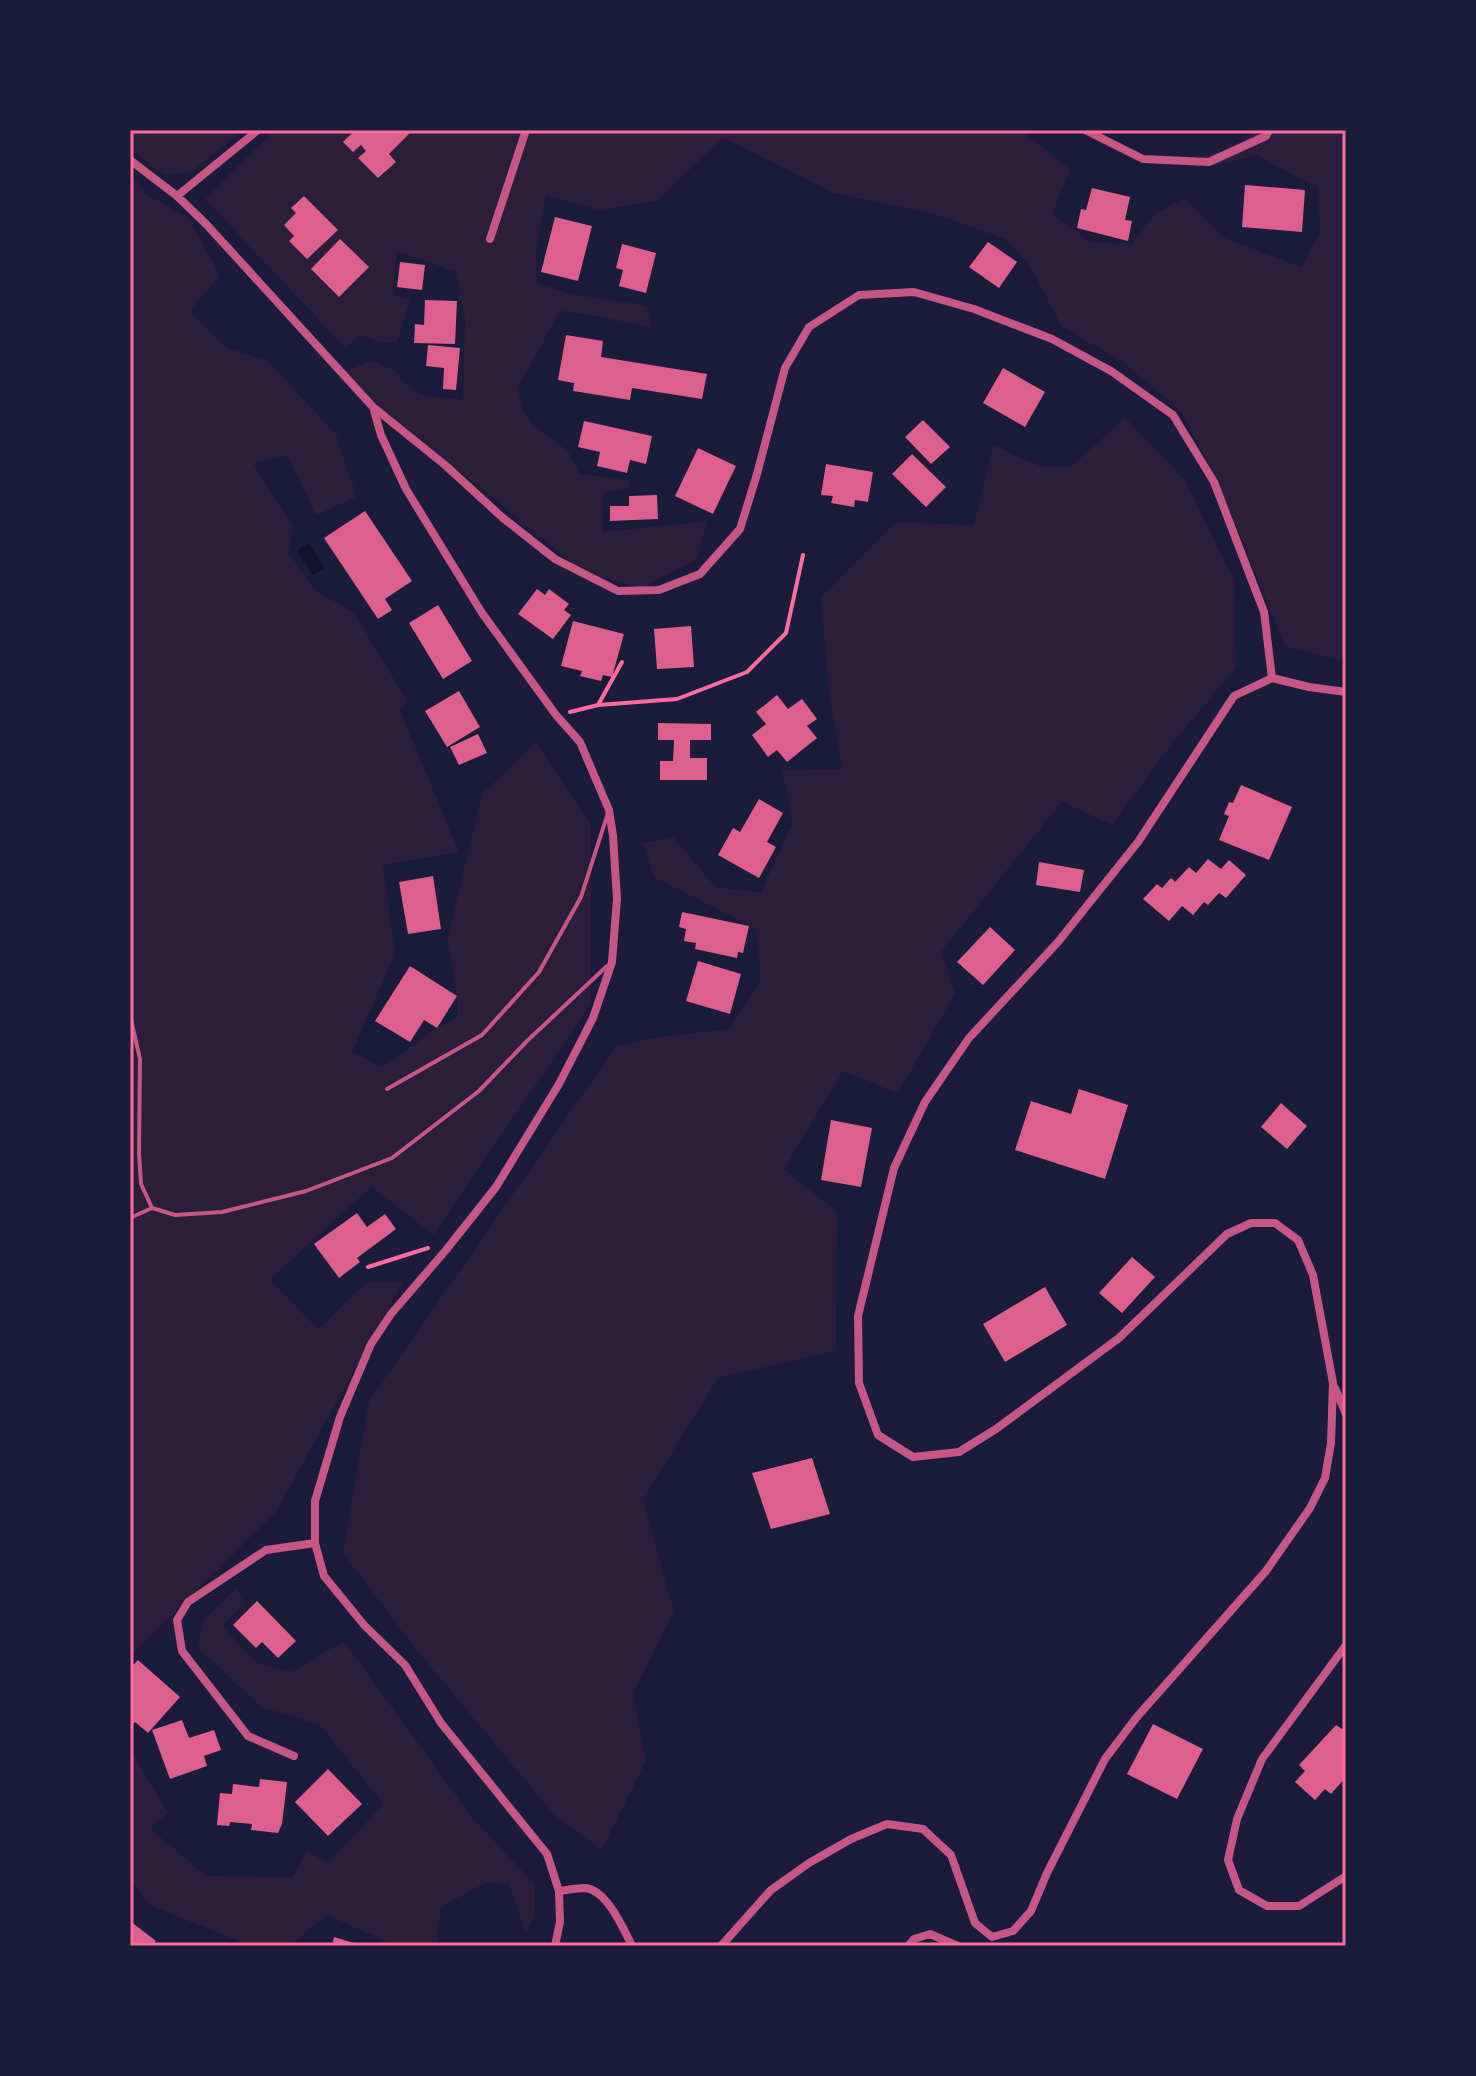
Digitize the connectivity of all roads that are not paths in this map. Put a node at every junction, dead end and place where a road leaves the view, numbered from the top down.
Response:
1 (258, 130) edge
2 (526, 130) edge
3 (1085, 130) edge
4 (1269, 130) edge
5 (130, 160) edge
6 (177, 196) junction
7 (490, 239) dead end
8 (373, 407) junction
9 (1272, 678) junction
10 (1346, 692) edge
11 (609, 810) junction
12 (612, 962) junction
13 (130, 1015) edge
14 (387, 1089) dead end
15 (152, 1208) junction
16 (130, 1218) edge
17 (1333, 1383) junction
18 (1346, 1414) edge
19 (315, 1543) junction
20 (1346, 1645) edge
21 (294, 1756) dead end
22 (1346, 1876) edge
23 (559, 1891) junction
24 (992, 1937) junction
25 (555, 1946) edge
26 (632, 1946) edge
27 (721, 1946) edge
28 (908, 1946) edge
29 (958, 1946) edge
30 (985, 1946) edge

1 - 6 street
2 - 7 street
3 - 4 street
5 - 6 street
6 - 8 street
8 - 9 street
8 - 11 street
9 - 10 street
9 - 17 street
11 - 12 street
11 - 14 lane
12 - 15 lane
12 - 19 street
13 - 15 lane
15 - 16 lane
17 - 18 street
17 - 24 street
19 - 21 street
19 - 23 street
20 - 22 street
23 - 25 street
23 - 26 street
24 - 27 street
24 - 30 street
28 - 29 street

